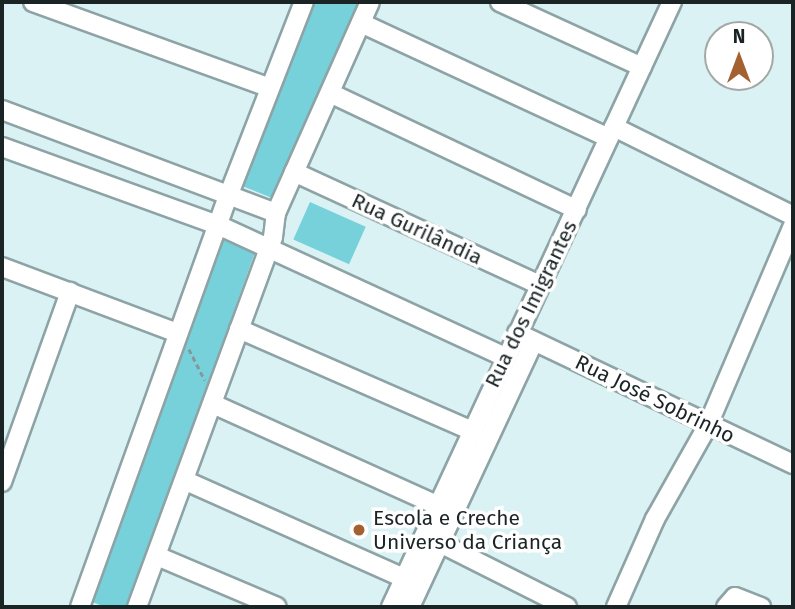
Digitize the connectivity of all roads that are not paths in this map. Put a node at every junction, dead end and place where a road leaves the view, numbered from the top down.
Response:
1 (33, 2) edge
2 (304, 2) edge
3 (370, 2) edge
4 (672, 2) edge
5 (511, 4) edge
6 (360, 23) junction
7 (642, 67) junction
8 (268, 87) junction
9 (330, 93) junction
10 (2, 110) edge
11 (612, 132) junction
12 (2, 147) edge
13 (294, 172) junction
14 (229, 194) junction
15 (577, 210) junction
16 (276, 213) junction
17 (793, 216) edge
18 (218, 225) junction
19 (793, 226) edge
20 (268, 246) junction
21 (2, 267) edge
22 (540, 285) junction
23 (70, 292) junction
24 (239, 329) junction
25 (178, 333) junction
26 (526, 337) junction
27 (505, 357) junction
28 (213, 404) junction
29 (708, 425) junction
30 (472, 431) junction
31 (793, 464) edge
32 (186, 481) junction
33 (2, 482) edge
34 (438, 505) junction
35 (442, 544) junction
36 (157, 556) junction
37 (404, 578) junction
38 (80, 607) edge
39 (137, 607) edge
40 (277, 607) edge
41 (391, 607) edge
42 (410, 607) edge
43 (567, 607) edge
44 (616, 607) edge
45 (726, 607) edge
46 (761, 607) edge

1 - 8 street
2 - 8 street
3 - 6 street
4 - 7 street, Rua dos Imigrantes
5 - 7 street
6 - 9 street
6 - 11 street
7 - 11 street, Rua dos Imigrantes
8 - 14 street
9 - 13 street
9 - 15 street
10 - 14 street
11 - 15 street, Rua dos Imigrantes
11 - 17 street
12 - 18 street
13 - 16 street
13 - 22 street, Rua Gurilândia
14 - 16 street
14 - 18 street
15 - 22 street, Rua dos Imigrantes
16 - 20 street
18 - 20 street
18 - 25 street
19 - 29 street
20 - 24 street
20 - 27 street
21 - 23 street
22 - 26 street, Rua dos Imigrantes
23 - 25 street
23 - 33 street
24 - 28 street
24 - 30 street
25 - 38 street
26 - 27 street, Rua dos Imigrantes
26 - 29 street, Rua José Sobrinho
26 - 35 street, Rua dos Imigrantes
27 - 30 street, Rua dos Imigrantes
28 - 32 street
28 - 34 street
29 - 31 street, Rua José Sobrinho
29 - 44 street
30 - 34 street, Rua dos Imigrantes
32 - 36 street
32 - 37 street
34 - 37 street, Rua dos Imigrantes
35 - 42 street, Rua dos Imigrantes
35 - 43 street
36 - 39 street
36 - 40 street
37 - 41 street, Rua dos Imigrantes
45 - 46 street

